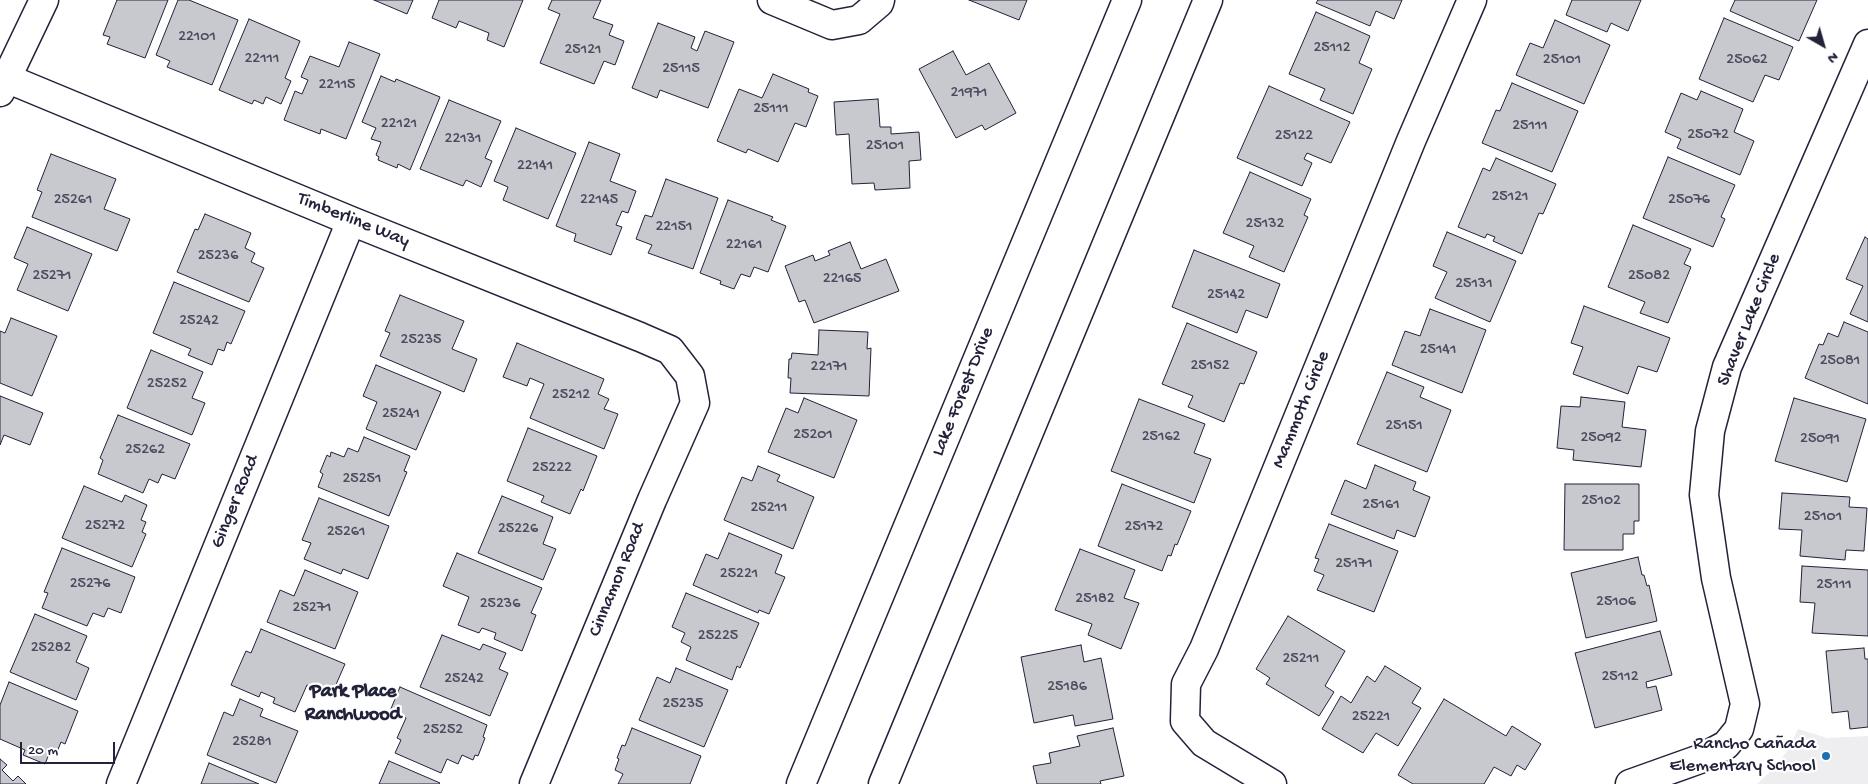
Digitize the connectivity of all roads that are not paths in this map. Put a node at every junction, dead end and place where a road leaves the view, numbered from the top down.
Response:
1 (44, 0) edge
2 (772, 0) edge
3 (880, 0) edge
4 (1127, 0) edge
5 (1208, 0) edge
6 (1472, 0) edge
7 (1868, 44) edge
8 (3, 85) edge
9 (351, 221) junction
10 (690, 376) joint
11 (121, 784) edge
12 (534, 784) edge
13 (801, 784) edge
14 (883, 784) edge
15 (1272, 784) edge
16 (1630, 784) edge

1 - 8 street
2 - 3 street
4 - 13 street, Lake Forest Drive
5 - 14 street
6 - 15 street, Mammoth Circle
7 - 16 street, Shaver Lake Circle
8 - 9 street, Timberline Way
9 - 10 street, Timberline Way
9 - 11 street, Ginger Road
10 - 12 street, Cinnamon Road

